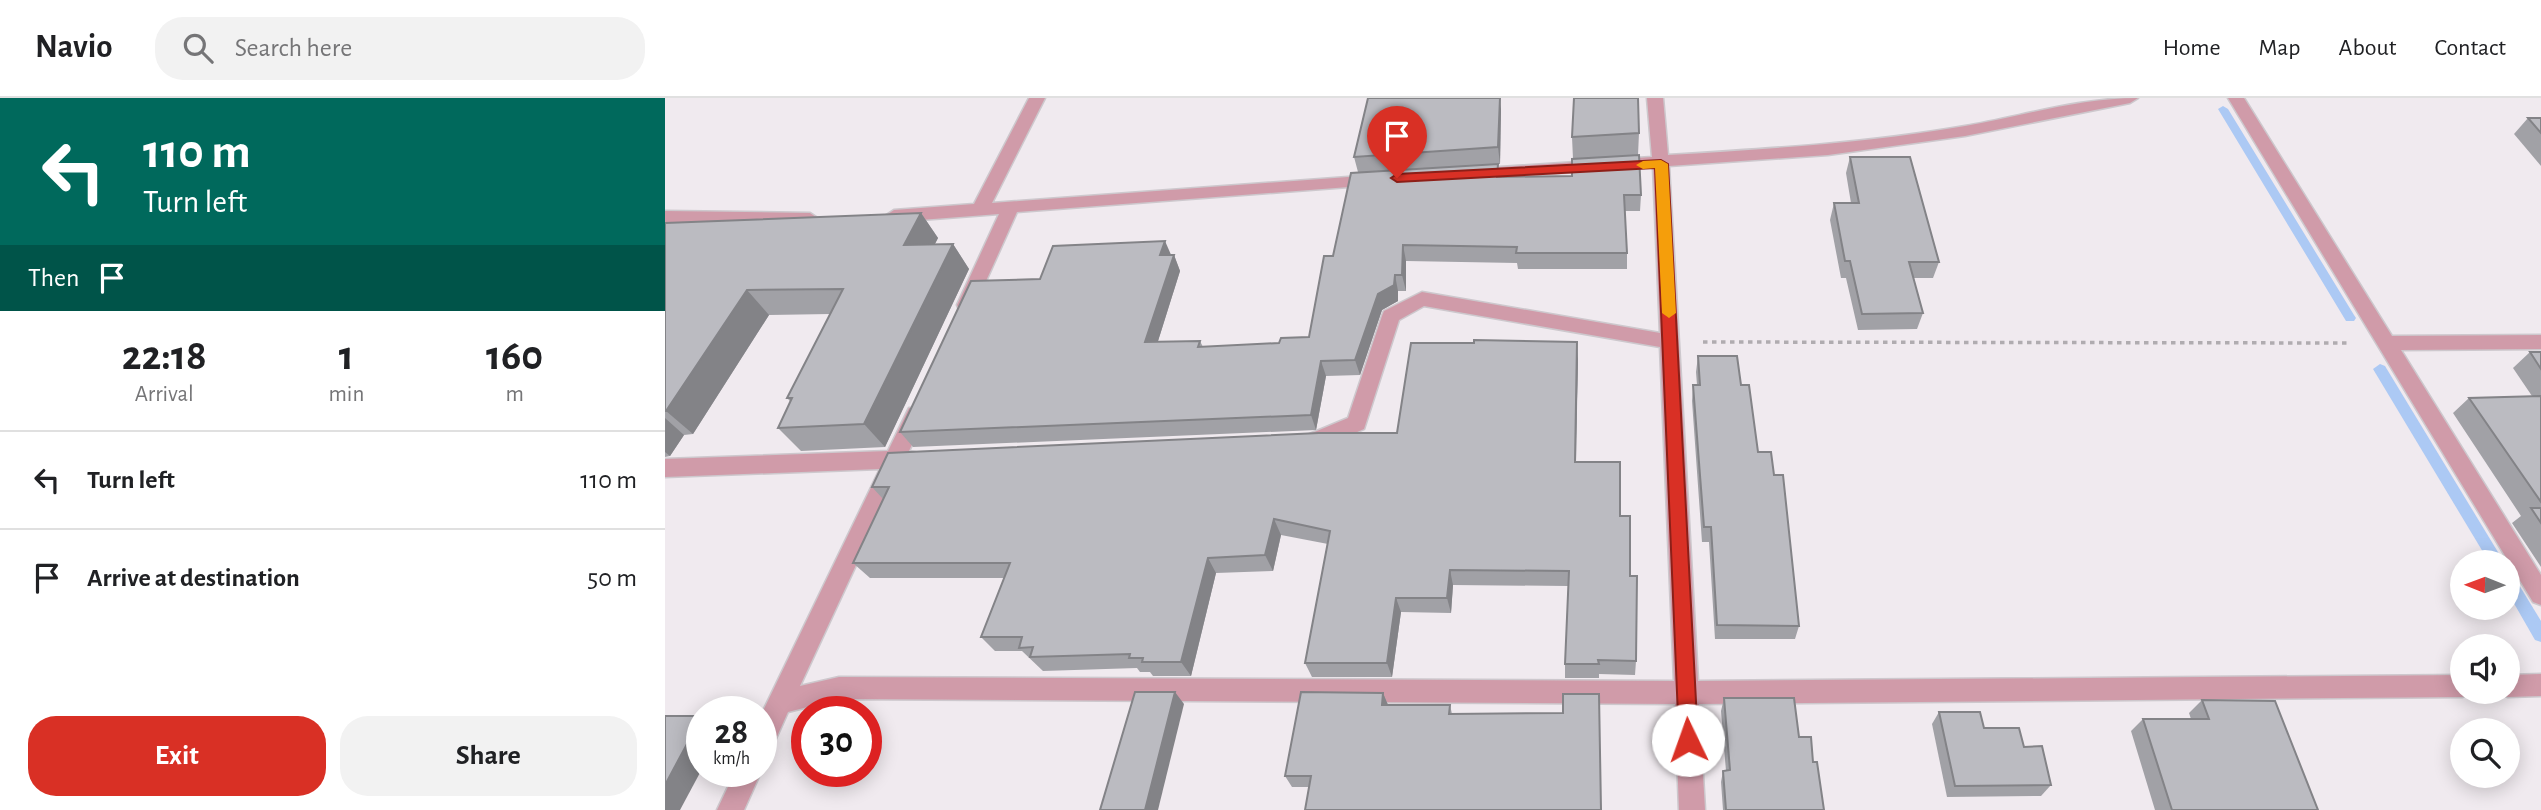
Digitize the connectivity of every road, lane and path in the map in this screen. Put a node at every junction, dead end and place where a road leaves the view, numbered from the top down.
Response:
1 (1037, 98) edge
2 (1655, 98) edge
3 (2130, 98) edge
4 (2236, 98) edge
5 (1661, 164) junction
6 (1452, 175) edge
7 (1397, 178) edge
8 (1012, 205) junction
9 (980, 209) junction
10 (665, 217) edge
11 (877, 217) edge
12 (826, 219) edge
13 (956, 327) edge
14 (1670, 342) junction
15 (2541, 342) edge
16 (2384, 343) junction
17 (923, 400) edge
18 (1291, 443) edge
19 (936, 458) edge
20 (895, 460) junction
21 (665, 468) edge
22 (2541, 594) edge
23 (2541, 685) edge
24 (2450, 686) edge
25 (2520, 686) edge
26 (1686, 693) junction
27 (781, 702) junction
28 (777, 710) edge
29 (741, 787) edge
30 (730, 810) edge
31 (1692, 810) edge

1 - 9 street
2 - 5 street
3 - 5 street
4 - 16 street
5 - 6 street
5 - 14 street
7 - 8 street
8 - 9 street
8 - 13 street
9 - 11 street
10 - 12 street
14 - 16 path
14 - 18 street
14 - 26 street
15 - 16 street
16 - 22 street
17 - 20 street
19 - 20 street
20 - 21 street
20 - 27 street
23 - 25 street
24 - 26 street
26 - 27 street
26 - 31 street
27 - 28 street
29 - 30 street

